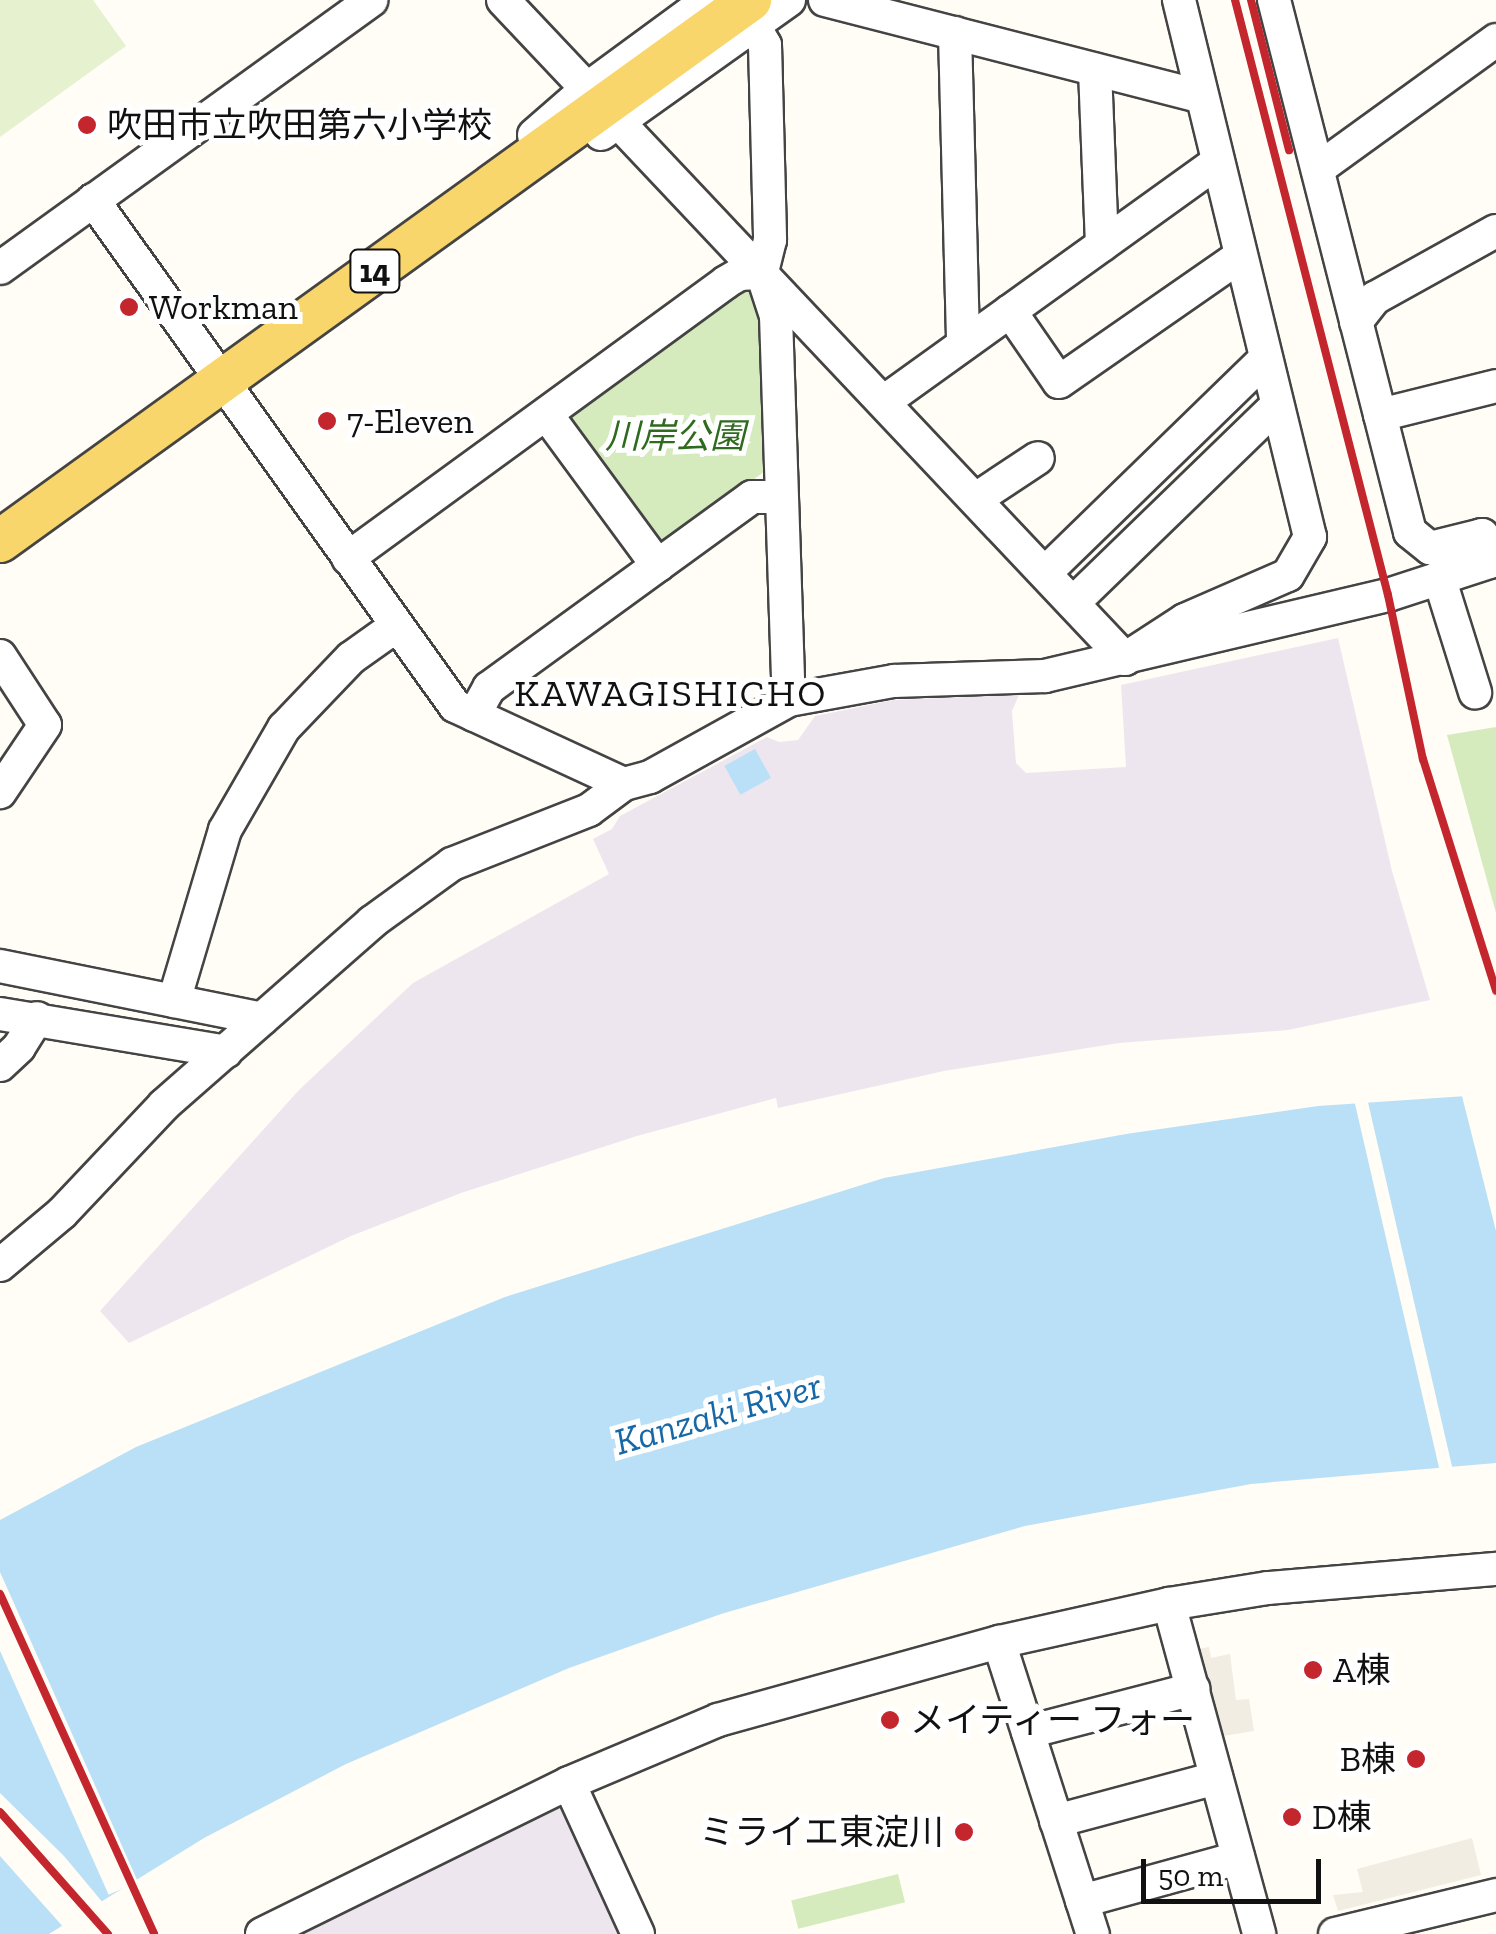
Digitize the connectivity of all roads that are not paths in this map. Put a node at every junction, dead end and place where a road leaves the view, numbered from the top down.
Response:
1 (372, 0) edge
2 (503, 0) edge
3 (708, 0) edge
4 (790, 0) edge
5 (825, 0) edge
6 (1179, 0) edge
7 (1284, 5) edge
8 (752, 13) edge
9 (955, 33) junction
10 (1496, 40) edge
11 (1095, 70) junction
12 (1202, 97) junction
13 (603, 106) junction
14 (1217, 162) junction
15 (1318, 169) junction
16 (92, 200) junction
17 (1496, 231) edge
18 (1102, 245) junction
19 (1240, 256) junction
20 (0, 268) edge
21 (762, 273) junction
22 (1010, 311) junction
23 (1356, 322) junction
24 (964, 344) junction
25 (1266, 358) junction
26 (220, 381) junction
27 (1496, 386) edge
28 (885, 401) junction
29 (1277, 405) junction
30 (547, 415) junction
31 (1380, 415) junction
32 (1038, 458) dead end
33 (782, 498) junction
34 (976, 499) junction
35 (1496, 519) edge
36 (1416, 540) junction
37 (0, 541) edge
38 (348, 558) junction
39 (1493, 561) edge
40 (658, 566) junction
41 (1045, 574) junction
42 (1439, 578) junction
43 (1073, 603) junction
44 (396, 626) junction
45 (0, 656) edge
46 (1125, 659) junction
47 (1475, 692) dead end
48 (789, 700) junction
49 (474, 715) junction
50 (624, 784) junction
51 (0, 792) edge
52 (0, 966) edge
53 (174, 1000) junction
54 (0, 1014) edge
55 (38, 1018) junction
56 (262, 1019) junction
57 (226, 1052) junction
58 (0, 1065) edge
59 (0, 1265) edge
60 (1496, 1569) edge
61 (1168, 1604) junction
62 (1000, 1642) junction
63 (1193, 1689) junction
64 (1028, 1732) junction
65 (1216, 1778) junction
66 (569, 1783) junction
67 (1056, 1821) junction
68 (1238, 1858) junction
69 (1496, 1894) edge
70 (1082, 1901) junction
71 (262, 1934) edge
72 (638, 1934) edge
73 (1093, 1934) edge
74 (1259, 1934) edge
75 (1335, 1934) edge

1 - 16 street
2 - 13 street
3 - 13 street, 14
4 - 8 street, 14
5 - 9 street
6 - 12 street
7 - 15 street
8 - 13 main road, 14
8 - 21 street
9 - 11 street
9 - 24 street
10 - 15 street
11 - 12 street
11 - 18 street
12 - 14 street
13 - 21 street
13 - 26 main road, 14
14 - 18 street
14 - 19 street
15 - 23 street
16 - 20 street
16 - 26 street
17 - 23 street
18 - 22 street
19 - 22 street
19 - 25 street
21 - 28 street
21 - 30 street
21 - 33 street
22 - 24 street
23 - 31 street
24 - 28 street
25 - 29 street
25 - 41 street
26 - 37 main road, 14
26 - 38 street
27 - 31 street
28 - 34 street
29 - 43 street
29 - 46 street
30 - 38 street
30 - 40 street
31 - 36 street
32 - 34 street
33 - 40 street
33 - 48 street
34 - 41 street
35 - 36 street
36 - 39 street
38 - 44 street
39 - 42 street
40 - 49 street
41 - 43 street
42 - 46 street
42 - 47 street
43 - 46 street
44 - 49 street
44 - 53 street
45 - 51 street
46 - 48 street
48 - 50 street
49 - 50 street
50 - 56 street
52 - 53 street
53 - 56 street
54 - 55 street
55 - 57 street
55 - 58 street
56 - 57 street
57 - 59 street
60 - 61 street
61 - 62 street
61 - 63 street
62 - 64 street
62 - 66 street
63 - 64 street
63 - 65 street
64 - 67 street
65 - 67 street
65 - 68 street
66 - 71 street
66 - 72 street
67 - 70 street
68 - 70 street
68 - 74 street
69 - 75 street
70 - 73 street

